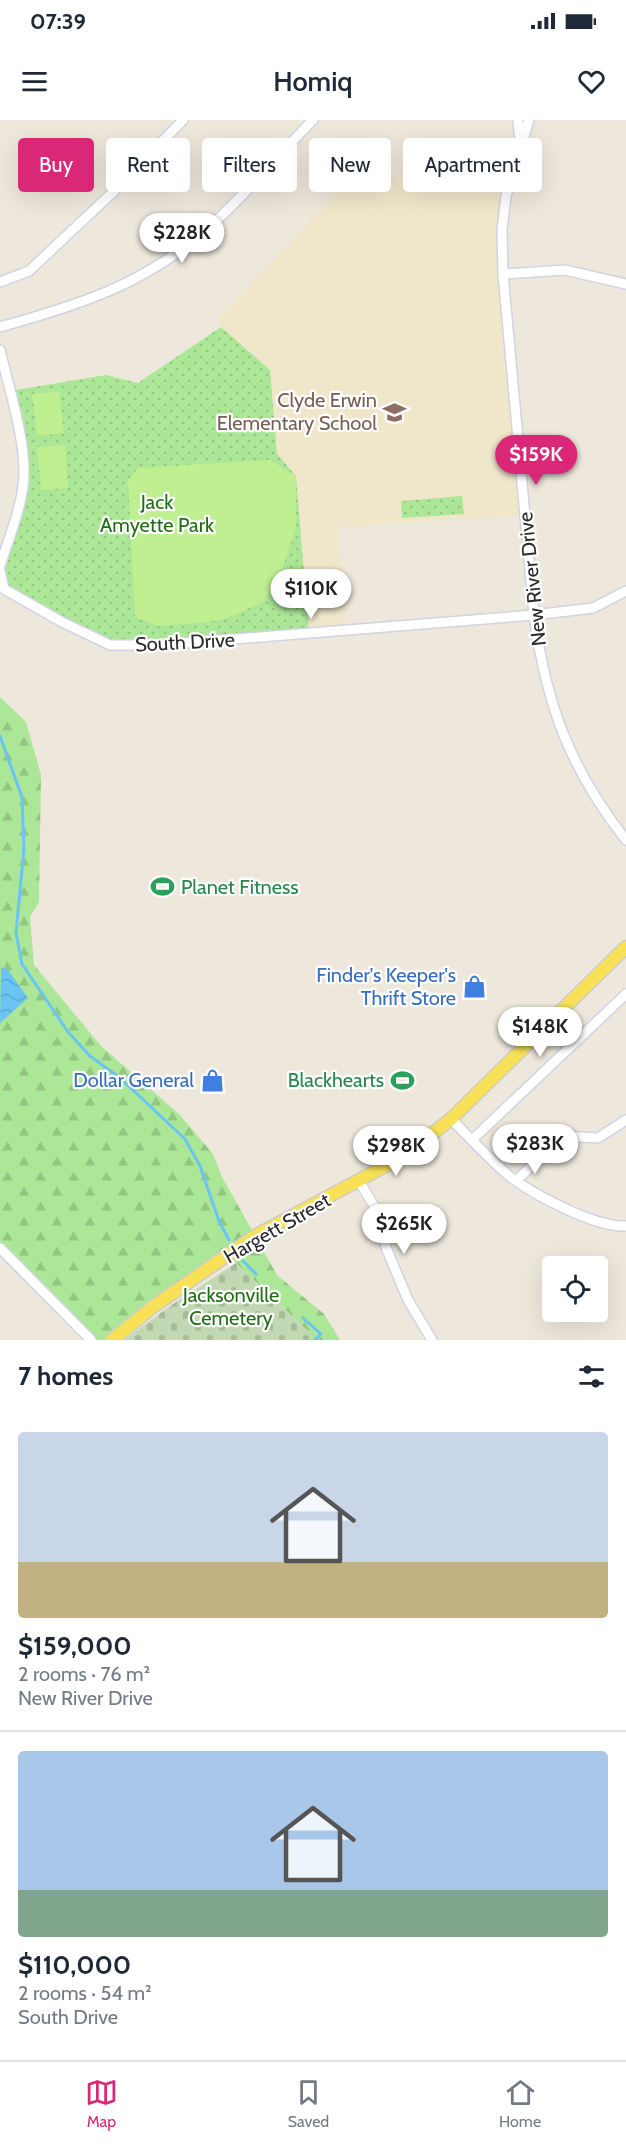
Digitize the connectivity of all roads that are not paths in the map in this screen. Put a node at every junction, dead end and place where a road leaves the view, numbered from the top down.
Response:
1 (183, 120) edge
2 (313, 120) edge
3 (518, 120) edge
4 (529, 120) edge
5 (519, 138) edge
6 (523, 138) edge
7 (507, 192) edge
8 (503, 274) junction
9 (0, 282) edge
10 (626, 284) edge
11 (0, 327) edge
12 (0, 350) edge
13 (0, 566) edge
14 (0, 571) edge
15 (2, 585) edge
16 (626, 591) edge
17 (534, 615) junction
18 (626, 840) edge
19 (626, 947) edge
20 (626, 994) edge
21 (451, 1119) junction
22 (626, 1120) edge
23 (472, 1140) junction
24 (517, 1180) junction
25 (359, 1181) junction
26 (626, 1226) edge
27 (0, 1248) edge
28 (91, 1340) edge
29 (112, 1340) edge
30 (432, 1340) edge

1 - 9 street
2 - 11 street
3 - 5 street
4 - 6 street, New River Drive
7 - 8 street, New River Drive
8 - 10 street
8 - 17 street, New River Drive
12 - 13 street
14 - 15 street
15 - 17 street, South Drive
16 - 17 street, South Drive
17 - 18 street, New River Drive
19 - 21 main road, Hargett Street
20 - 23 street
21 - 23 street
21 - 25 main road, Hargett Street
22 - 24 street
23 - 24 street
24 - 26 street
25 - 29 main road, Hargett Street
25 - 30 street
27 - 28 street

